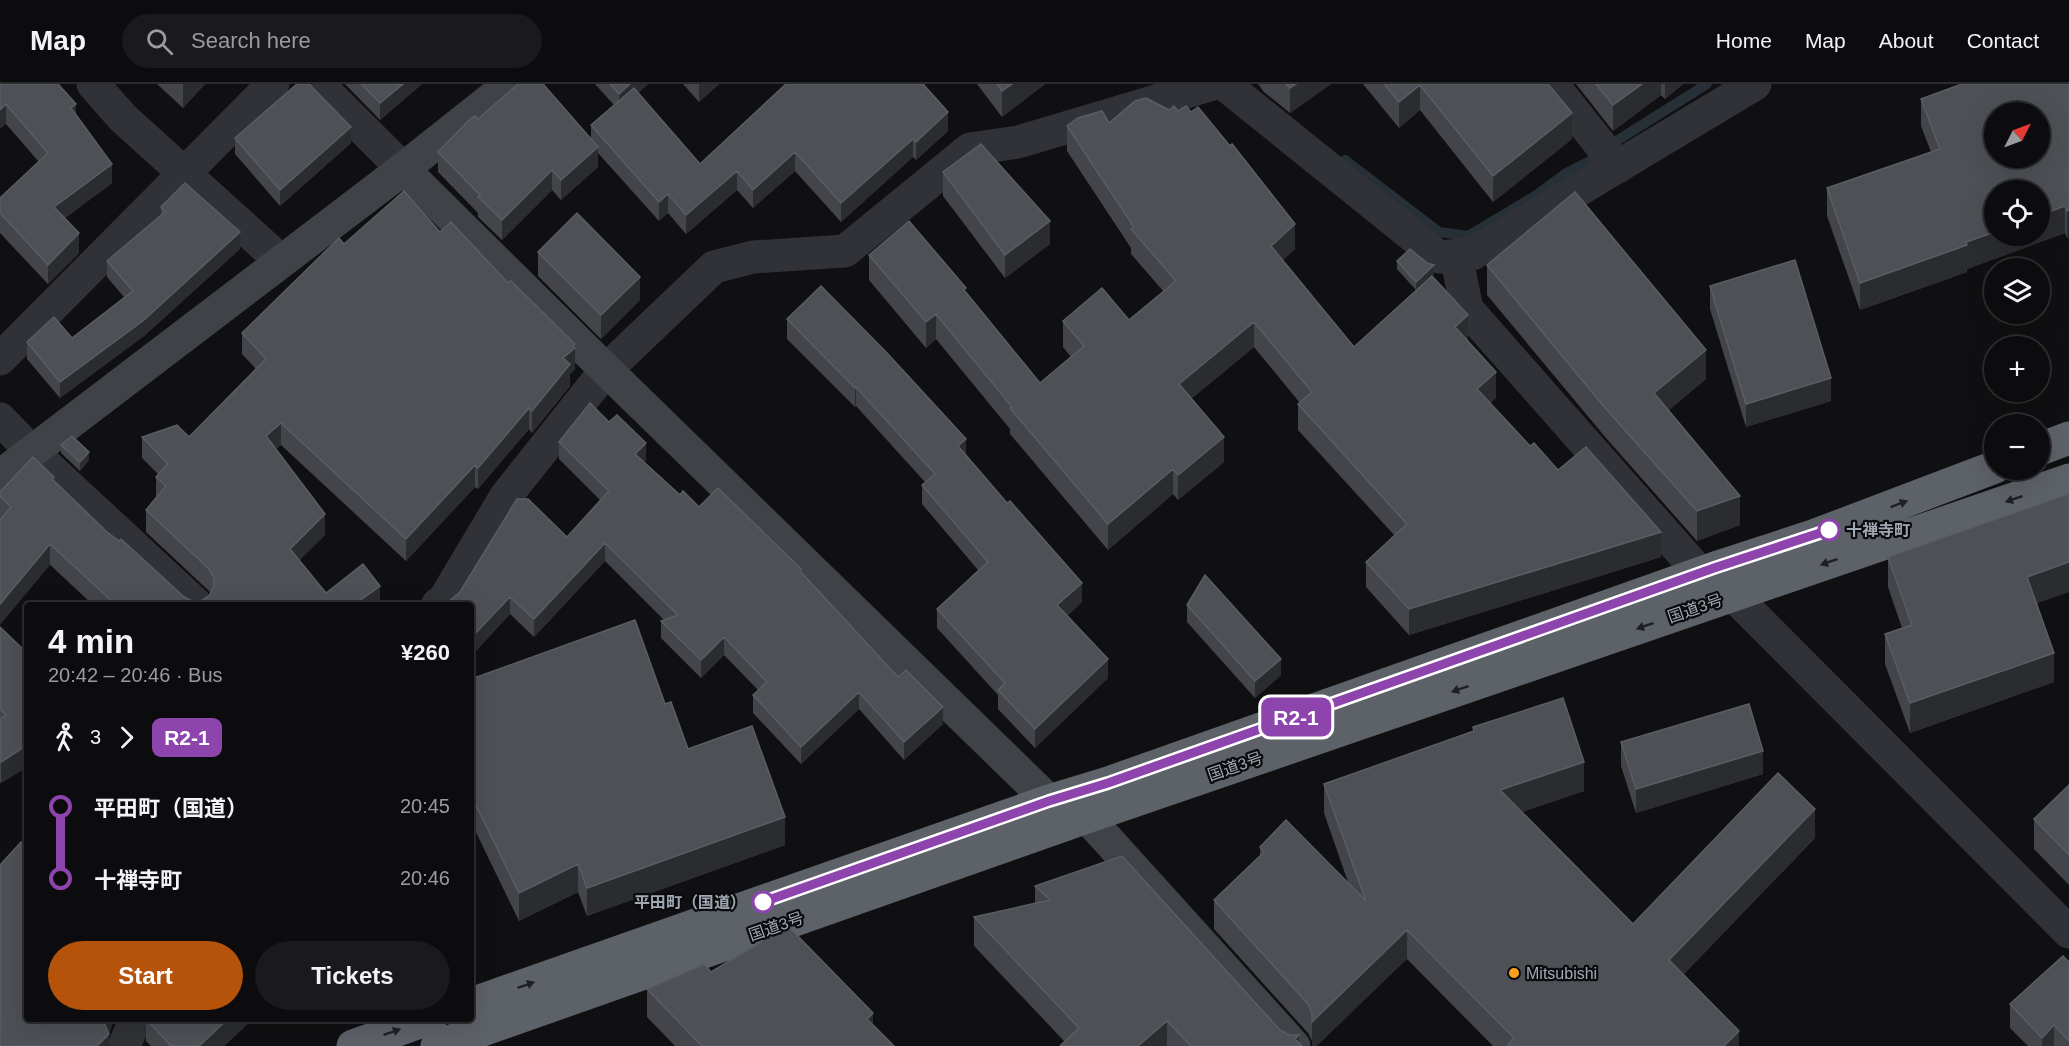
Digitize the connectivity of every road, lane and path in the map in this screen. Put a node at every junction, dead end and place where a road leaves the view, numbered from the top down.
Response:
1 (93, 84) edge
2 (273, 84) edge
3 (318, 84) edge
4 (510, 84) edge
5 (1213, 84) edge
6 (1224, 84) edge
7 (1552, 84) edge
8 (1755, 84) edge
9 (1618, 167) junction
10 (403, 169) junction
11 (185, 175) junction
12 (1456, 255) junction
13 (281, 261) junction
14 (0, 359) edge
15 (606, 369) junction
16 (0, 420) edge
17 (2069, 438) edge
18 (2050, 445) edge
19 (32, 452) junction
20 (1984, 471) edge
21 (0, 476) edge
22 (2069, 480) edge
23 (1700, 573) junction
24 (1733, 595) junction
25 (194, 602) edge
26 (441, 602) edge
27 (1049, 801) junction
28 (1087, 817) junction
29 (2069, 932) edge
30 (474, 1003) edge
31 (134, 1022) edge
32 (420, 1022) edge
33 (124, 1046) edge
34 (353, 1046) edge
35 (437, 1046) edge
36 (1294, 1046) edge

1 - 11 street
2 - 11 street
3 - 10 street
4 - 10 street
5 - 15 street
6 - 12 street
7 - 9 street
8 - 9 street
9 - 12 street
10 - 13 street
10 - 15 street
11 - 13 street
11 - 14 street
12 - 23 street
13 - 19 street
15 - 26 street
15 - 27 street
16 - 19 street
17 - 18 highway
19 - 21 street
19 - 25 street
23 -> 20 highway, 国道3号
22 -> 24 highway, 国道3号
23 - 27 highway, 国道3号
24 -> 28 highway, 国道3号
24 - 29 street
27 - 28 street
30 -> 27 highway, 国道3号
28 - 35 highway, 国道3号
28 - 36 street
31 - 33 street
34 -> 32 highway

